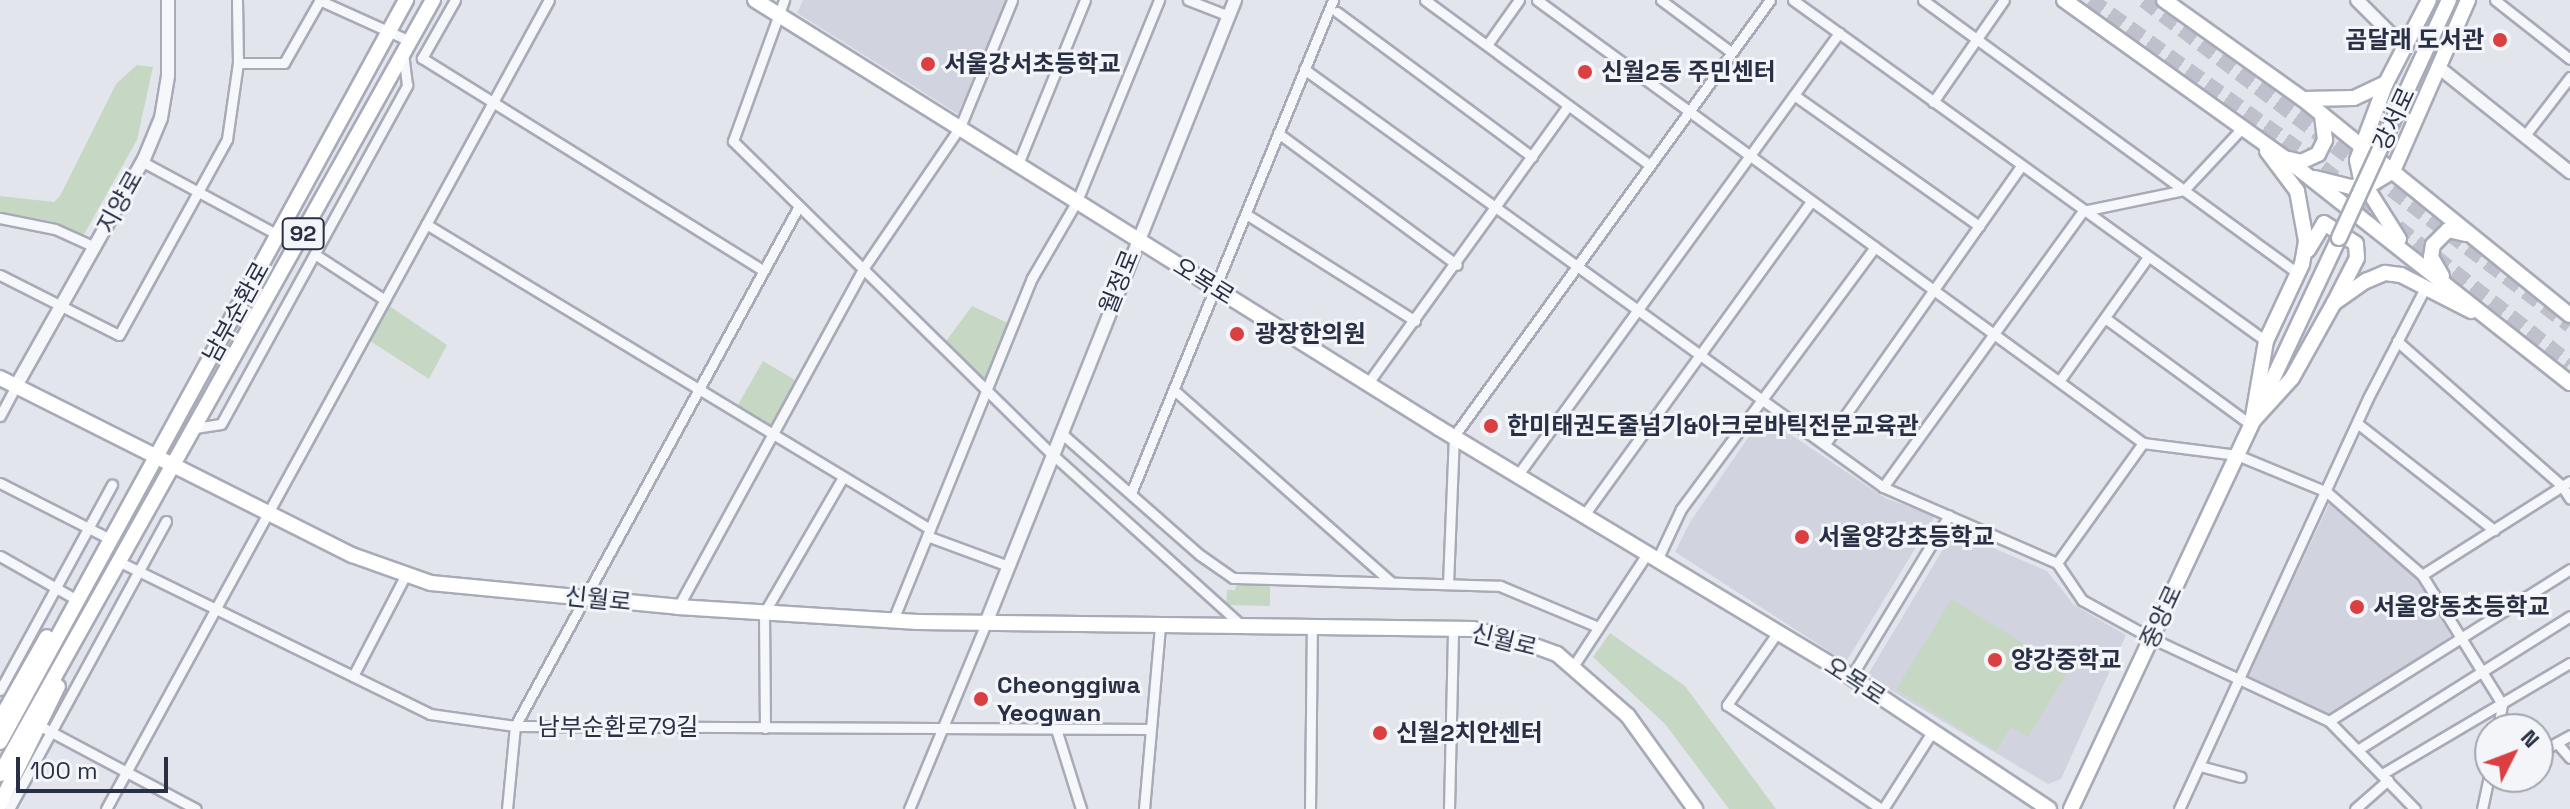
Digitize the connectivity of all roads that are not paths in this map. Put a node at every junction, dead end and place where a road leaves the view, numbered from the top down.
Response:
1 (168, 0) edge
2 (237, 0) edge
3 (320, 0) edge
4 (406, 0) edge
5 (433, 0) edge
6 (455, 0) edge
7 (549, 0) edge
8 (755, 0) edge
9 (1012, 0) edge
10 (1085, 0) edge
11 (1159, 0) edge
12 (1188, 0) edge
13 (1235, 0) edge
14 (1333, 0) edge
15 (1425, 0) edge
16 (1519, 0) edge
17 (1537, 0) edge
18 (1661, 0) edge
19 (1770, 0) edge
20 (1793, 0) edge
21 (1923, 0) edge
22 (2004, 0) edge
23 (2064, 0) edge
24 (2164, 0) edge
25 (2357, 0) edge
26 (2429, 0) edge
27 (2449, 0) edge
28 (2468, 0) edge
29 (2495, 0) edge
30 (781, 7) edge
31 (1337, 12) dead end
32 (1229, 16) junction
33 (389, 32) junction
34 (1839, 33) junction
35 (1977, 39) junction
36 (1487, 45) junction
37 (407, 47) junction
38 (2404, 47) junction
39 (1731, 52) junction
40 (2570, 59) edge
41 (238, 63) junction
42 (1304, 69) junction
43 (2442, 70) junction
44 (2570, 77) edge
45 (2386, 83) junction
46 (1794, 95) junction
47 (2303, 99) junction
48 (493, 102) junction
49 (1933, 102) junction
50 (1568, 106) junction
51 (1686, 113) junction
52 (2322, 114) junction
53 (2373, 116) junction
54 (960, 127) junction
55 (2248, 131) junction
56 (1278, 133) junction
57 (2526, 134) junction
58 (2410, 139) junction
59 (2361, 147) junction
60 (1750, 156) junction
61 (1532, 157) junction
62 (2285, 158) junction
63 (143, 162) junction
64 (1018, 164) junction
65 (1650, 165) junction
66 (2021, 166) junction
67 (2395, 166) junction
68 (2570, 172) edge
69 (2307, 175) junction
70 (2364, 185) junction
71 (2184, 190) junction
72 (200, 192) junction
73 (1077, 201) junction
74 (1811, 201) junction
75 (799, 206) junction
76 (1496, 208) junction
77 (2083, 211) junction
78 (1246, 214) junction
79 (0, 218) edge
80 (426, 224) junction
81 (1979, 226) junction
82 (278, 235) junction
83 (2339, 238) joint
84 (1136, 239) junction
85 (2477, 239) junction
86 (95, 247) junction
87 (1875, 247) junction
88 (2408, 253) junction
89 (316, 255) junction
90 (2148, 257) junction
91 (1457, 265) junction
92 (863, 269) junction
93 (1579, 269) junction
94 (2300, 269) junction
95 (763, 270) junction
96 (0, 275) edge
97 (2446, 283) junction
98 (2426, 286) junction
99 (1216, 289) junction
100 (1933, 289) junction
101 (385, 300) junction
102 (2334, 303) junction
103 (62, 306) junction
104 (1636, 311) junction
105 (2570, 315) edge
106 (2105, 318) junction
107 (1415, 321) junction
108 (2498, 324) junction
109 (1996, 332) junction
110 (2266, 341) junction
111 (2397, 341) junction
112 (1698, 355) junction
113 (0, 378) edge
114 (2060, 380) junction
115 (1368, 383) junction
116 (2570, 383) edge
117 (16, 386) junction
118 (698, 388) junction
119 (986, 390) junction
120 (1174, 390) junction
121 (1760, 399) junction
122 (0, 416) edge
123 (2251, 423) junction
124 (2357, 423) junction
125 (195, 428) junction
126 (1060, 432) junction
127 (772, 435) junction
128 (1454, 436) junction
129 (2143, 443) junction
130 (1825, 444) junction
131 (1052, 454) junction
132 (2237, 455) junction
133 (153, 457) junction
134 (174, 467) junction
135 (1517, 476) junction
136 (843, 477) junction
137 (0, 483) edge
138 (2566, 484) edge
139 (112, 485) dead end
140 (1883, 487) junction
141 (2327, 492) junction
142 (1131, 493) junction
143 (2570, 499) edge
144 (268, 514) junction
145 (1584, 515) junction
146 (1949, 515) junction
147 (166, 521) dead end
148 (88, 528) junction
149 (2494, 530) junction
150 (928, 532) junction
151 (110, 539) junction
152 (1652, 557) junction
153 (1, 558) edge
154 (122, 563) junction
155 (2057, 563) junction
156 (1008, 566) junction
157 (2570, 569) edge
158 (139, 571) junction
159 (406, 574) junction
160 (2422, 575) junction
161 (1391, 582) junction
162 (1448, 584) junction
163 (56, 588) junction
164 (70, 596) junction
165 (583, 598) junction
166 (678, 607) junction
167 (215, 610) junction
168 (764, 613) junction
169 (2570, 616) edge
170 (893, 620) junction
171 (986, 623) junction
172 (1160, 625) junction
173 (1242, 626) junction
174 (1312, 627) junction
175 (1598, 627) junction
176 (1453, 629) junction
177 (1777, 633) junction
178 (2151, 638) junction
179 (2459, 638) junction
180 (75, 643) junction
181 (2570, 663) edge
182 (1572, 668) junction
183 (2481, 671) junction
184 (353, 676) junction
185 (1851, 677) junction
186 (2240, 680) junction
187 (0, 690) edge
188 (2502, 704) junction
189 (2501, 713) edge
190 (0, 720) edge
191 (2329, 721) junction
192 (515, 726) junction
193 (765, 728) junction
194 (942, 729) junction
195 (1056, 729) junction
196 (1150, 729) junction
197 (48, 730) junction
198 (1932, 732) junction
199 (2570, 735) edge
200 (0, 742) edge
201 (2557, 743) junction
202 (2554, 745) edge
203 (2359, 749) junction
204 (2570, 758) edge
205 (2200, 766) junction
206 (126, 773) junction
207 (0, 774) edge
208 (2241, 777) dead end
209 (2385, 777) junction
210 (6, 804) edge
211 (106, 809) edge
212 (196, 809) edge
213 (507, 809) edge
214 (909, 809) edge
215 (1081, 809) edge
216 (1144, 809) edge
217 (1310, 809) edge
218 (1449, 809) edge
219 (1695, 809) edge
220 (1882, 809) edge
221 (2049, 809) edge
222 (2071, 809) edge
223 (2179, 809) edge
224 (2355, 809) edge
225 (2415, 809) edge

1 - 63 street, 지양로
2 - 41 street
3 - 33 street
3 - 41 street
4 - 33 main road, 남부순환로 / 92
5 - 37 main road, 남부순환로 / 92
6 - 48 street
7 - 48 street
8 - 30 main road, 오목로
9 - 54 street
10 - 64 street
11 - 73 street
12 - 32 street
13 - 32 street, 월정로
14 - 42 street
15 - 36 street
16 - 36 street
17 - 51 street
18 - 39 street
19 - 39 street
20 - 34 street
21 - 35 street
22 - 35 street
23 - 55 main road
24 - 47 main road
25 - 38 street
26 - 38 main road
27 - 83 main road, 강서로, bridge
28 - 43 main road
29 - 40 street
30 - 54 main road, 오목로
30 - 75 street
31 - 61 street
32 - 84 street, 월정로
33 - 37 street
33 - 82 main road, 남부순환로 / 92
34 - 46 street
34 - 49 street
35 - 49 street
35 - 71 street
36 - 50 street
37 - 89 street, 남부순환로
37 - 125 main road, 남부순환로 / 92
38 - 45 main road
39 - 51 street
41 - 72 street
42 - 56 street
42 - 76 street
43 - 57 street
43 - 58 main road
44 - 57 street
45 - 47 main road
45 - 53 main road
46 - 60 street
46 - 81 street
47 - 52 main road
48 - 80 street
48 - 95 street
49 - 66 street
50 - 61 street
50 - 65 street
51 - 60 street
51 - 65 street
52 - 59 main road
52 - 62 main road
53 - 58 main road
53 - 59 main road
54 - 64 main road, 오목로
54 - 92 street
55 - 62 main road
55 - 71 street
55 - 94 main road
56 - 78 street
56 - 91 street
57 - 68 street
58 - 67 main road
59 - 67 main road
59 - 70 main road
60 - 74 street
60 - 104 street
61 - 76 street
62 - 69 main road
63 - 72 street
63 - 86 street, 지양로
64 - 73 main road, 오목로
65 - 93 street
66 - 77 street
66 - 81 street
67 - 70 main road
67 - 85 main road
69 - 70 main road
69 - 88 main road
70 - 88 main road
71 - 77 street
71 - 94 street
72 - 82 street
72 - 103 street
73 - 84 main road, 오목로
73 - 119 street
74 - 87 street
74 - 112 street
75 - 92 street
75 - 95 street
76 - 91 street
76 - 93 street
77 - 90 street
77 - 109 street
78 - 99 street
78 - 107 street
79 - 86 street
80 - 101 street
80 - 118 street
81 - 100 street
82 - 133 main road, 남부순환로 / 92
83 - 123 main road, 중앙로
84 - 99 main road, 오목로
84 - 126 street, 월정로
85 - 97 main road
85 - 105 main road
86 - 103 street, 지양로
87 - 100 street
87 - 121 street
88 - 97 main road
89 - 101 street
89 - 125 street, 남부순환로
90 - 106 street
90 - 110 street
91 - 107 street
92 - 119 street
92 - 127 street
93 - 104 street
93 - 128 street
94 - 102 main road
94 - 110 main road
95 - 118 street
96 - 103 street
97 - 108 main road
98 - 102 main road
98 - 108 main road
98 - 111 street
99 - 115 main road, 오목로
99 - 120 street
100 - 109 street
100 - 130 street
101 - 144 street
102 - 123 main road
103 - 117 street, 지양로
104 - 112 street
104 - 135 street
106 - 114 street
106 - 123 street
107 - 115 street
108 - 116 main road
109 - 114 street
109 - 140 street
110 - 123 main road
111 - 124 street
111 - 138 street
112 - 121 street
112 - 145 street
113 - 117 main road, 신월로
114 - 129 street
115 - 128 main road, 오목로
117 - 122 street
117 - 133 main road, 신월로
118 - 127 street
118 - 165 street
119 - 131 street
119 - 150 street
120 - 142 street
120 - 161 street
121 - 130 street
121 - 152 street
123 - 132 main road, 중앙로
124 - 141 street
124 - 149 street
125 - 134 main road, 남부순환로 / 92
126 - 131 street, 월정로
126 - 142 street
127 - 136 street
127 - 166 street
128 - 135 main road, 오목로
128 - 162 street
129 - 132 street
129 - 155 street
130 - 140 street
131 - 156 street, 월정로
131 - 173 street
132 - 141 street
132 - 178 main road, 중앙로
133 - 134 main road, 신월로
133 - 151 main road, 남부순환로 / 92
134 - 144 main road, 신월로
134 - 154 main road, 남부순환로 / 92
135 - 145 main road, 오목로
136 - 150 street
136 - 168 street
137 - 148 street
138 - 143 street
138 - 149 street
139 - 148 street
140 - 146 street
141 - 160 street
141 - 186 street
142 - 161 street
144 - 159 main road, 신월로
144 - 167 street
145 - 152 main road, 오목로
146 - 155 street
146 - 185 street
147 - 158 street, 남부순환로
148 - 151 street
148 - 163 street
149 - 160 street
150 - 156 street
150 - 170 street
151 - 164 main road, 남부순환로
151 - 200 main road, 남부순환로 / 92
152 - 175 street
152 - 177 main road, 오목로
153 - 163 street
154 - 158 street, 남부순환로79길
154 - 180 main road, 남부순환로 / 92
155 - 178 street
156 - 171 street, 월정로
157 - 179 street
158 - 167 street, 남부순환로79길
158 - 197 street, 남부순환로
159 - 165 main road, 신월로
159 - 184 street
160 - 179 street
161 - 162 street
162 - 175 street
163 - 164 street
163 - 187 street
164 - 190 main road, 남부순환로
165 - 166 main road, 신월로
165 - 192 street
166 - 168 main road, 신월로
167 - 184 street, 남부순환로79길
167 - 206 street
168 - 170 main road, 신월로
168 - 193 street
169 - 183 street
170 - 171 main road, 신월로
171 - 172 main road, 신월로
171 - 194 street
172 - 173 main road, 신월로
172 - 196 street
173 - 174 main road, 신월로
174 - 176 main road, 신월로
174 - 217 street
175 - 182 street
176 - 182 main road, 신월로
176 - 218 street
177 - 185 main road, 오목로
177 - 220 street
178 - 186 street
178 - 222 main road, 중앙로
179 - 183 street
179 - 191 street
180 - 197 main road, 남부순환로
180 - 207 main road, 남부순환로 / 92
181 - 188 street
182 - 219 main road, 신월로
183 - 188 street
183 - 203 street
184 - 192 street, 남부순환로79길
185 - 198 main road, 오목로
186 - 191 street
186 - 205 street
188 - 189 street
188 - 209 street
191 - 203 street
192 - 193 street, 남부순환로79길
192 - 213 street
193 - 194 street, 남부순환로79길
194 - 195 street, 남부순환로79길
194 - 214 street
195 - 196 street, 남부순환로79길
195 - 215 street
196 - 216 street
197 - 206 street
197 - 210 main road, 남부순환로
198 - 220 street
198 - 221 main road, 오목로
199 - 201 street
201 - 202 street
201 - 204 street
203 - 209 street
205 - 208 street
205 - 223 street
206 - 211 street
206 - 212 street
209 - 224 street
209 - 225 street

